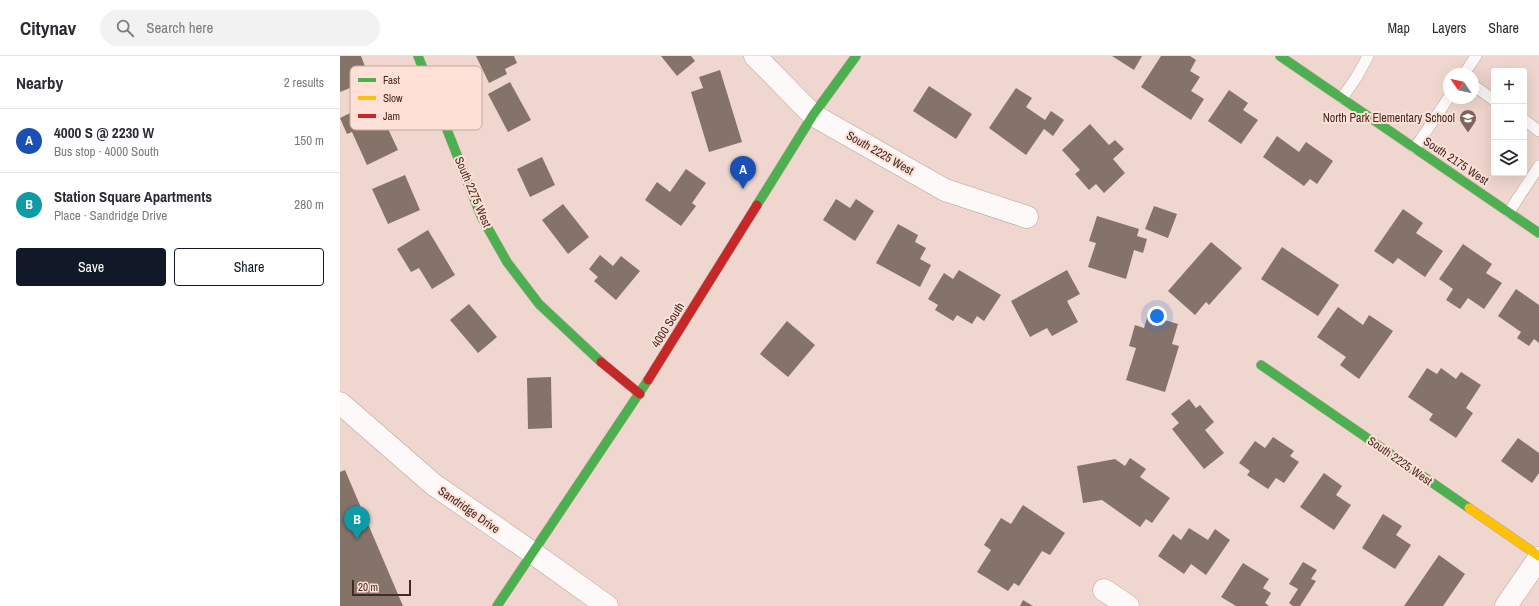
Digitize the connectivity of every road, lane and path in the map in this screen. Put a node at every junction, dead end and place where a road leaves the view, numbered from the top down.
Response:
1 (418, 56) edge
2 (755, 56) edge
3 (856, 56) edge
4 (1280, 56) edge
5 (1368, 56) edge
6 (1476, 56) edge
7 (422, 66) edge
8 (1468, 68) edge
9 (1479, 89) edge
10 (1342, 98) junction
11 (1491, 98) edge
12 (1444, 104) edge
13 (813, 115) junction
14 (1527, 122) edge
15 (447, 130) edge
16 (1539, 130) edge
17 (1415, 148) junction
18 (1539, 166) edge
19 (1509, 212) junction
20 (1027, 217) dead end
21 (1539, 233) edge
22 (1261, 365) dead end
23 (640, 394) junction
24 (340, 403) edge
25 (533, 553) junction
26 (1539, 557) edge
27 (1104, 590) dead end
28 (497, 606) edge
29 (607, 606) edge
30 (1128, 606) edge
31 (1506, 606) edge

1 - 7 street, South 2275 West
2 - 13 street, South 2225 West
3 - 13 street, 4000 South
4 - 10 street, South 2175 West
5 - 10 lane
6 - 8 lane
9 - 11 lane
10 - 17 street, South 2175 West
12 - 17 lane
13 - 20 street, South 2225 West
13 - 23 street, 4000 South
14 - 16 lane
15 - 23 street, South 2275 West
17 - 19 street, South 2175 West
18 - 19 lane
19 - 21 street, South 2175 West
22 - 26 street, South 2225 West
23 - 25 street, 4000 South
24 - 25 street, Sandridge Drive
25 - 28 street, 4000 South
25 - 29 street, Sandridge Drive
26 - 31 street
27 - 30 street

